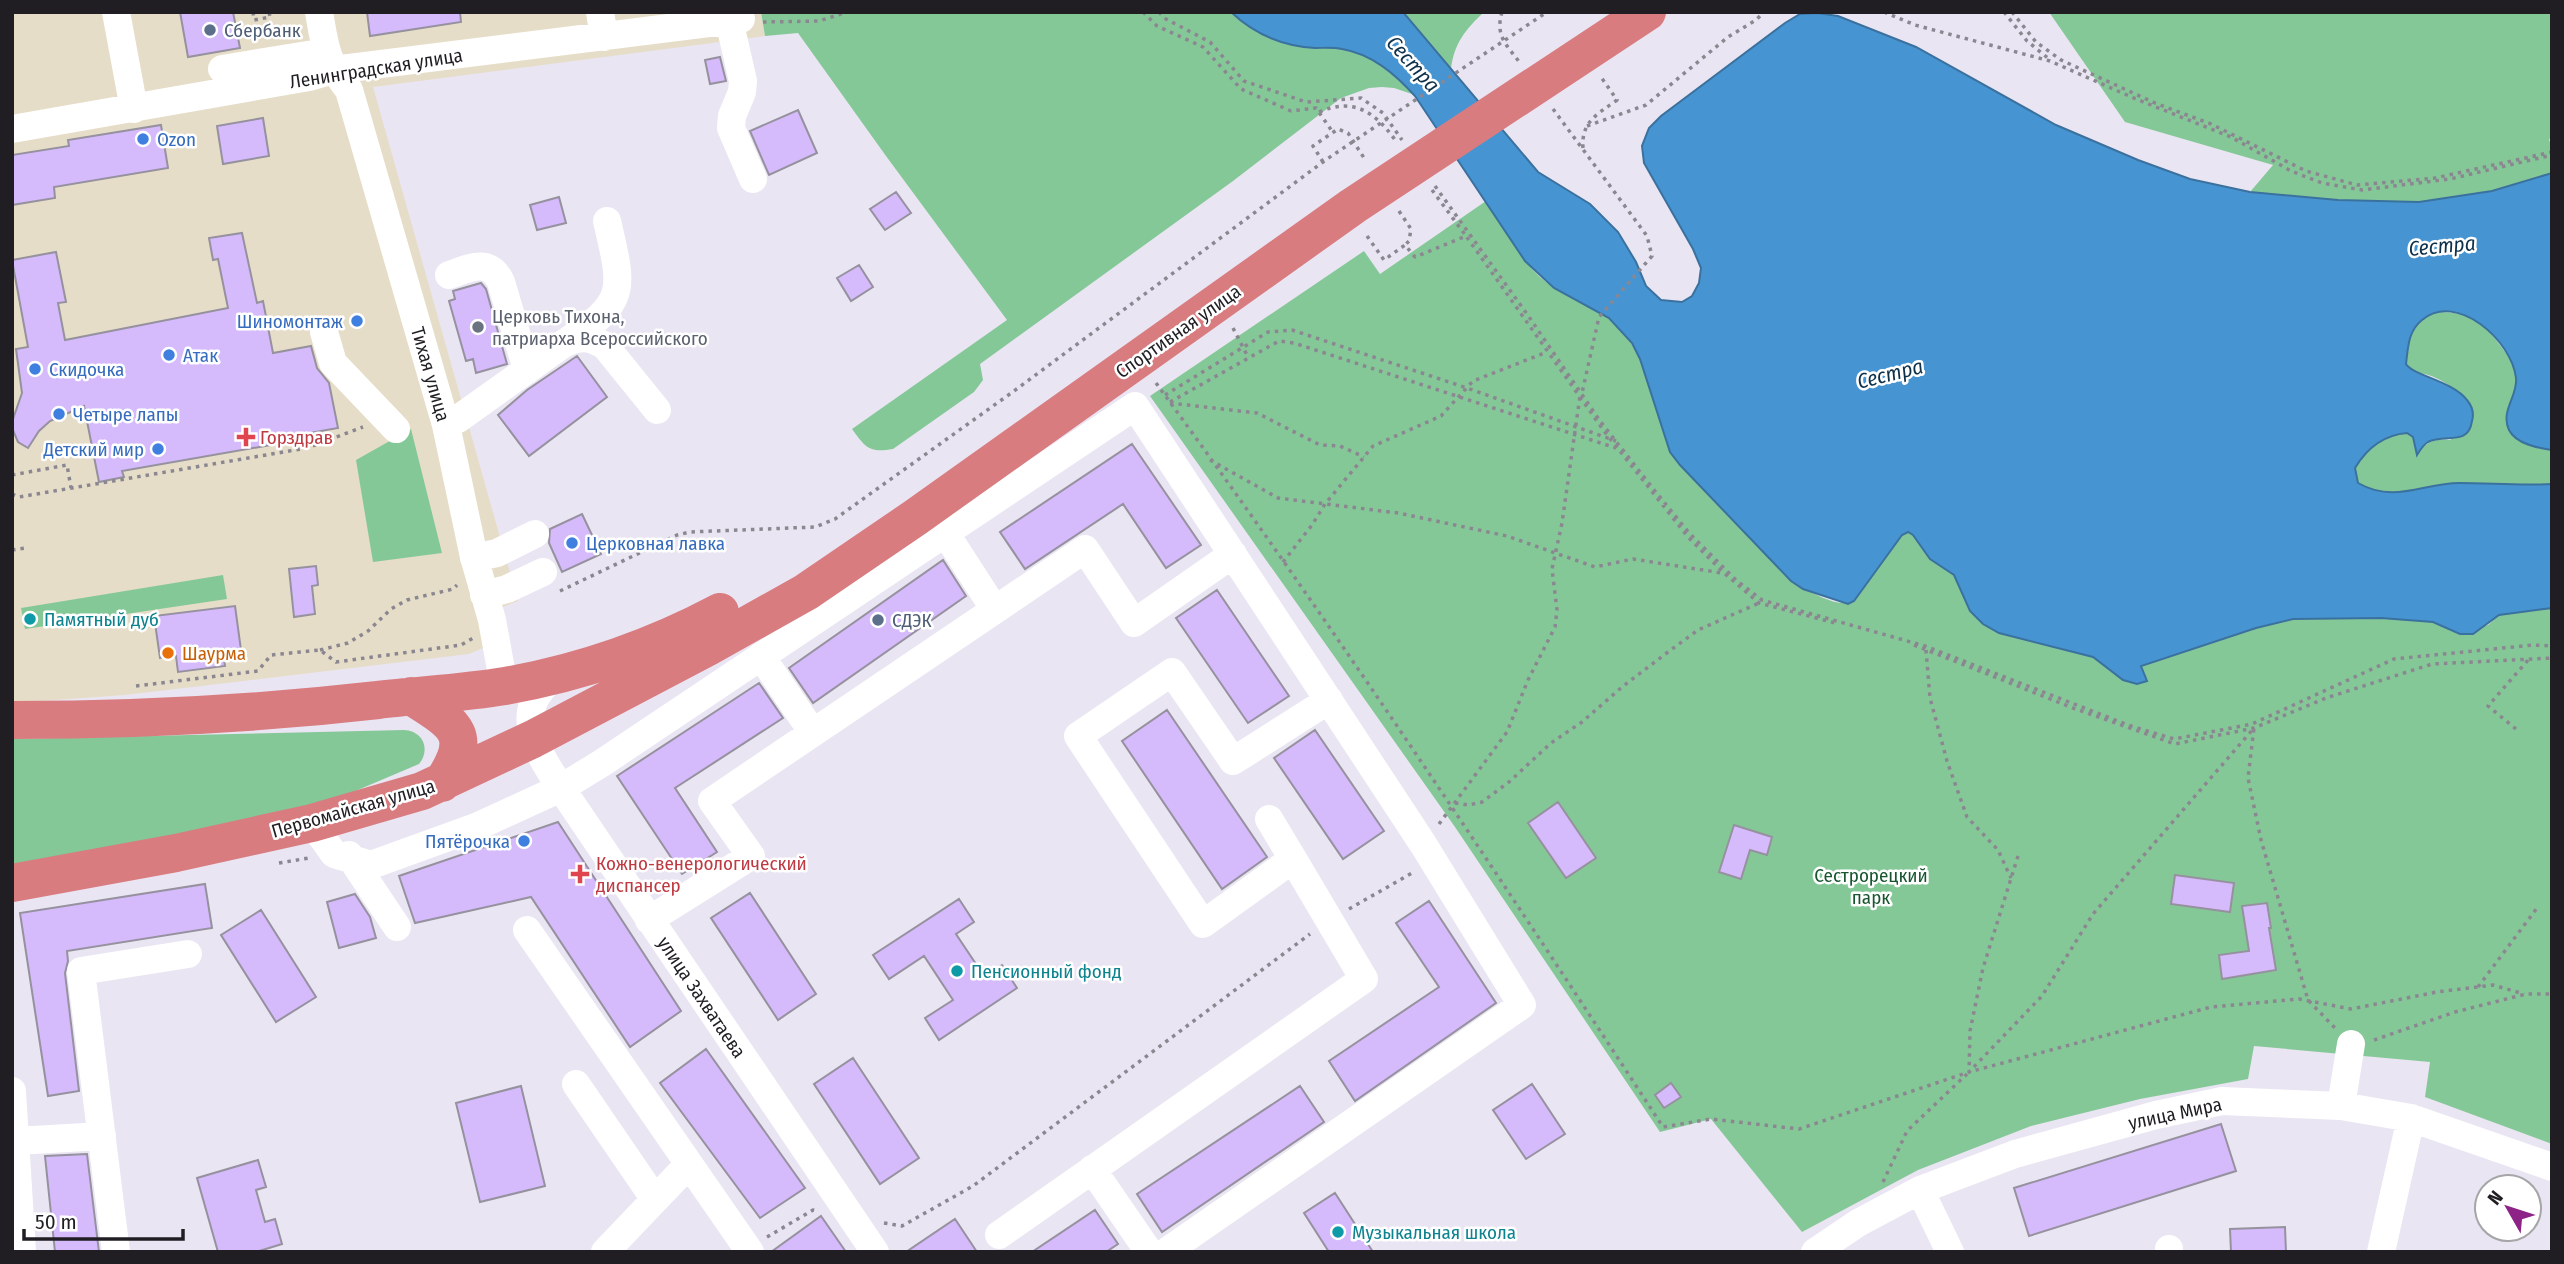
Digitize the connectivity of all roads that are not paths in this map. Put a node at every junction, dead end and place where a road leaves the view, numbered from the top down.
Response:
1 (116, 12) edge
2 (318, 12) edge
3 (1598, 12) edge
4 (1647, 12) edge
5 (602, 24) edge
6 (1559, 32) edge
7 (329, 61) junction
8 (222, 69) dead end
9 (134, 109) junction
10 (12, 129) edge
11 (752, 179) dead end
12 (607, 221) dead end
13 (449, 275) dead end
14 (324, 332) dead end
15 (564, 344) junction
16 (527, 370) junction
17 (657, 410) dead end
18 (391, 424) road end
19 (446, 425) junction
20 (534, 534) dead end
21 (946, 534) junction
22 (1233, 554) junction
23 (547, 584) road end
24 (479, 588) junction
25 (995, 610) junction
26 (699, 638) junction
27 (761, 656) junction
28 (554, 675) junction
29 (504, 686) junction
30 (411, 696) junction
31 (1329, 700) junction
32 (12, 720) edge
33 (813, 733) junction
34 (533, 739) junction
35 (442, 783) junction
36 (561, 788) junction
37 (1269, 819) dead end
38 (325, 831) junction
39 (1293, 859) junction
40 (354, 861) junction
41 (12, 884) edge
42 (649, 920) junction
43 (397, 927) dead end
44 (527, 930) dead end
45 (188, 954) dead end
46 (2351, 1044) road end
47 (576, 1084) dead end
48 (12, 1091) edge
49 (2342, 1106) junction
50 (2411, 1118) junction
51 (102, 1136) junction
52 (16, 1141) junction
53 (689, 1164) junction
54 (2552, 1167) edge
55 (1092, 1169) junction
56 (1920, 1190) junction
57 (654, 1198) junction
58 (999, 1235) dead end
59 (749, 1250) edge
60 (22, 1252) edge
61 (116, 1252) edge
62 (605, 1252) edge
63 (875, 1252) edge
64 (1149, 1252) edge
65 (1166, 1252) edge
66 (1815, 1252) edge
67 (1950, 1252) edge
68 (2381, 1252) edge

1 - 9 street
2 - 7 street
3 - 6 highway, Спортивная улица
4 - 6 highway, Спортивная улица
5 - 7 street, Ленинградская улица
5 - 11 street, Ленинградская улица
6 - 26 highway, Спортивная улица
7 - 8 street
7 - 9 street, Ленинградская улица
7 - 19 street, Тихая улица
9 - 10 street, Ленинградская улица
12 - 15 street
13 - 16 street
14 - 18 street
15 - 16 street
15 - 17 street
16 - 19 street
19 - 24 street, Тихая улица
20 - 24 street
21 - 22 street
21 - 25 street
21 - 27 street
22 - 25 street
22 - 31 street
23 - 24 street
24 - 29 street, Тихая улица
25 - 33 street
26 - 28 highway
26 - 34 highway, Первомайская улица
27 - 33 street
27 - 36 street
28 - 29 highway
28 - 34 street
29 - 30 highway
30 - 32 highway
30 - 35 highway
31 - 39 street
31 - 65 street
33 - 42 street
34 - 35 highway, Первомайская улица
34 - 36 street, улица Захватаева
35 - 38 highway, Первомайская улица
36 - 40 street
36 - 42 street, улица Захватаева
37 - 39 street
38 - 40 street
38 - 41 highway, Первомайская улица
39 - 55 street
40 - 43 street
42 - 63 street, улица Захватаева
44 - 53 street
45 - 51 street
46 - 49 street
47 - 57 street
48 - 52 street
49 - 50 street, улица Мира
49 - 56 street, улица Мира
50 - 54 street, улица Мира
50 - 68 street
51 - 52 street
51 - 61 street
52 - 60 street
53 - 57 street
53 - 59 street
55 - 58 street
55 - 64 street
56 - 66 street, улица Мира
56 - 67 street
57 - 62 street

